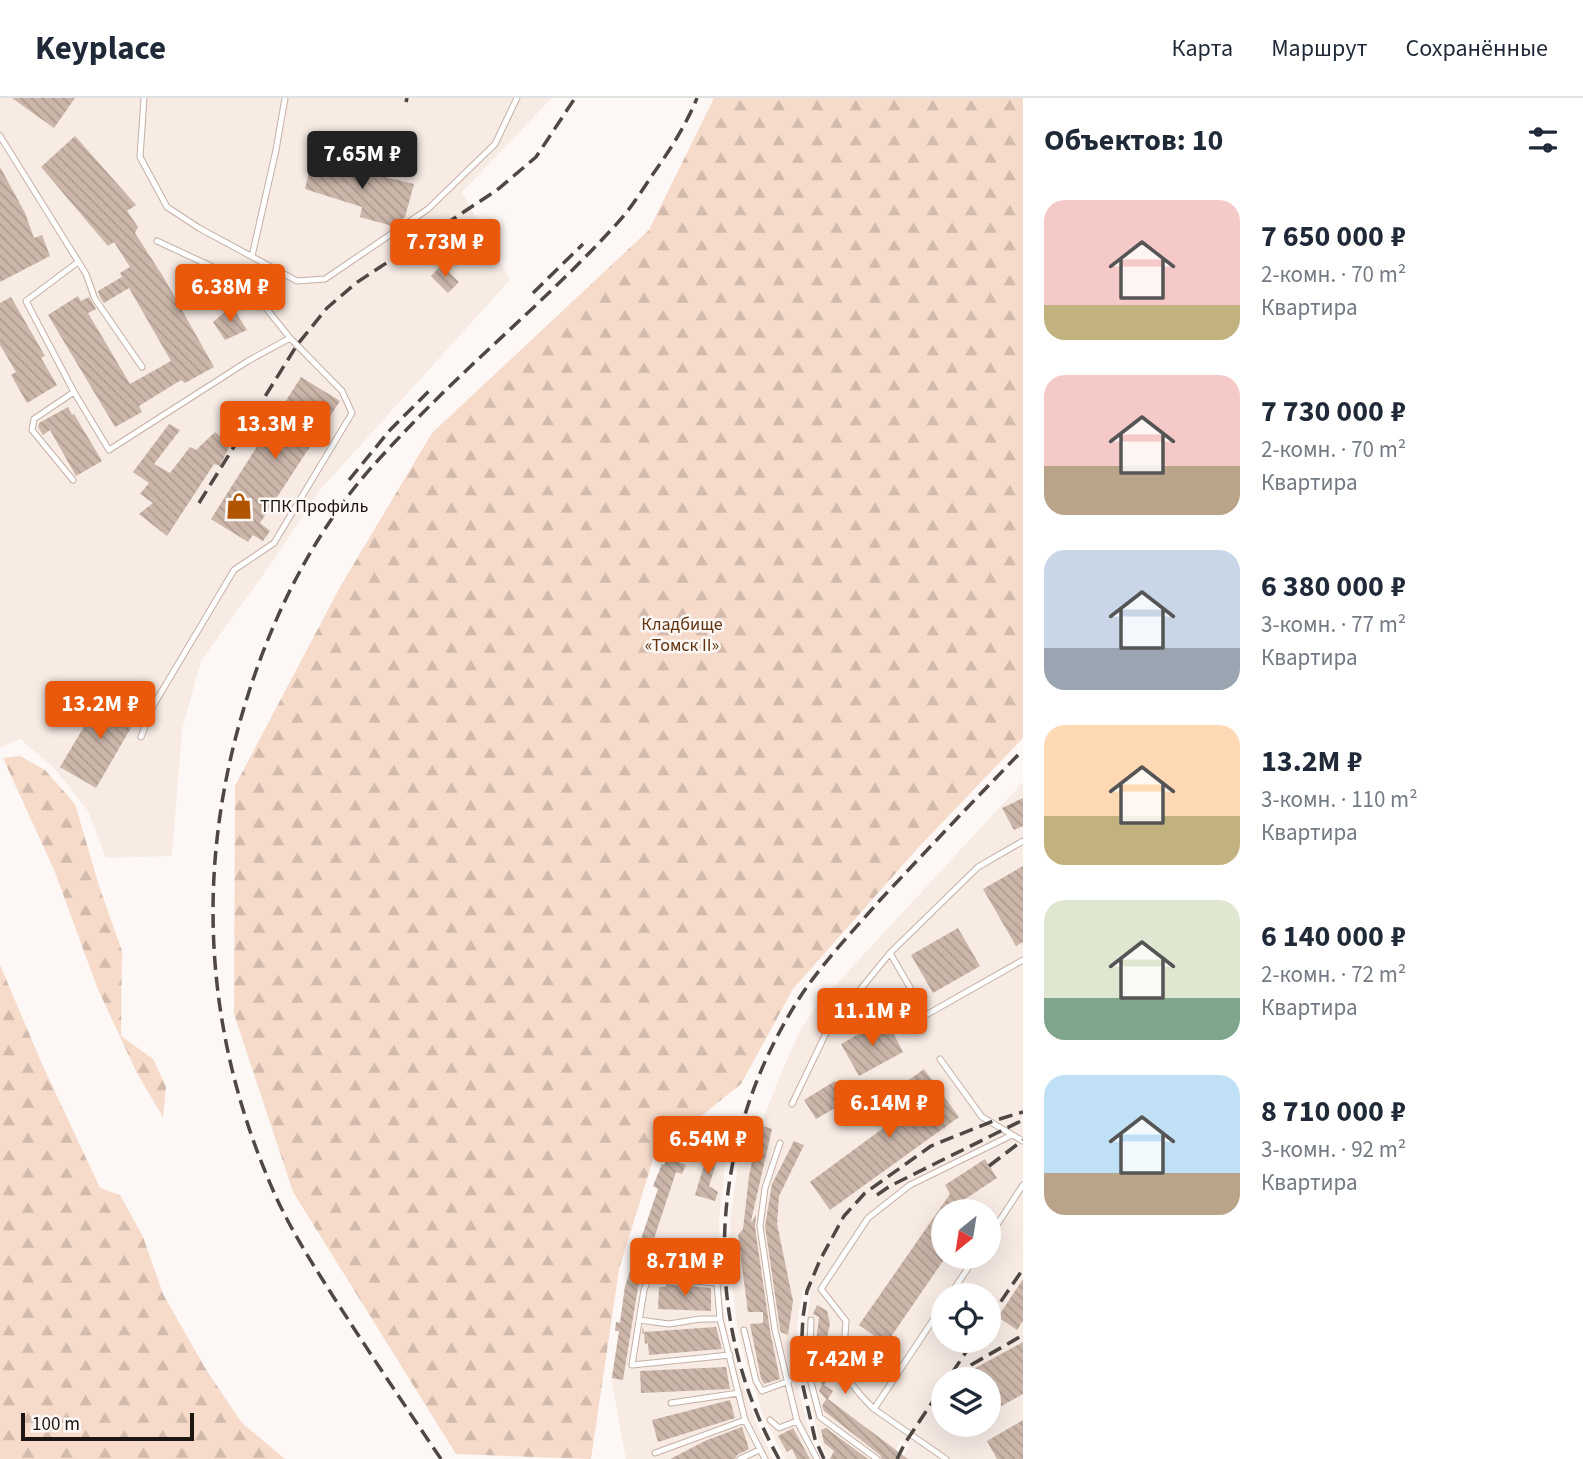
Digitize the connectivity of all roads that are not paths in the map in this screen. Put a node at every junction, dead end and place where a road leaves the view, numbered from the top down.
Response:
1 (144, 98) edge
2 (285, 98) edge
3 (517, 98) edge
4 (0, 136) edge
5 (157, 241) dead end
6 (252, 256) junction
7 (78, 262) junction
8 (290, 338) junction
9 (142, 367) dead end
10 (74, 392) junction
11 (73, 480) dead end
12 (141, 737) dead end
13 (1023, 841) edge
14 (890, 953) junction
15 (1023, 960) edge
16 (940, 1059) dead end
17 (792, 1104) dead end
18 (1012, 1135) junction
19 (1023, 1141) edge
20 (780, 1143) dead end
21 (1023, 1185) edge
22 (1001, 1219) edge
23 (717, 1252) dead end
24 (717, 1283) junction
25 (720, 1319) junction
26 (639, 1320) junction
27 (811, 1320) dead end
28 (931, 1323) edge
29 (744, 1330) dead end
30 (730, 1355) junction
31 (789, 1381) junction
32 (739, 1393) junction
33 (671, 1403) dead end
34 (874, 1409) junction
35 (745, 1420) junction
36 (770, 1420) dead end
37 (797, 1421) junction
38 (759, 1450) junction
39 (655, 1453) dead end
40 (740, 1459) edge
41 (765, 1459) edge
42 (817, 1459) edge
43 (877, 1459) edge
44 (946, 1459) edge

1 - 6 lane
2 - 6 lane
3 - 6 lane
4 - 7 lane
5 - 8 lane
7 - 9 lane
7 - 10 lane
8 - 10 lane
8 - 12 lane
10 - 11 lane
13 - 14 lane
14 - 15 lane
14 - 17 lane
16 - 18 lane
18 - 19 lane
18 - 34 lane
20 - 31 lane
21 - 22 lane
23 - 24 lane
24 - 25 lane
24 - 26 lane
25 - 26 lane
25 - 30 lane
26 - 30 lane
27 - 43 lane
28 - 34 lane
29 - 31 lane
30 - 32 lane
31 - 37 lane
32 - 33 lane
32 - 35 lane
34 - 44 lane
35 - 38 lane
35 - 39 lane
36 - 37 lane
37 - 42 lane
38 - 40 lane
38 - 41 lane

